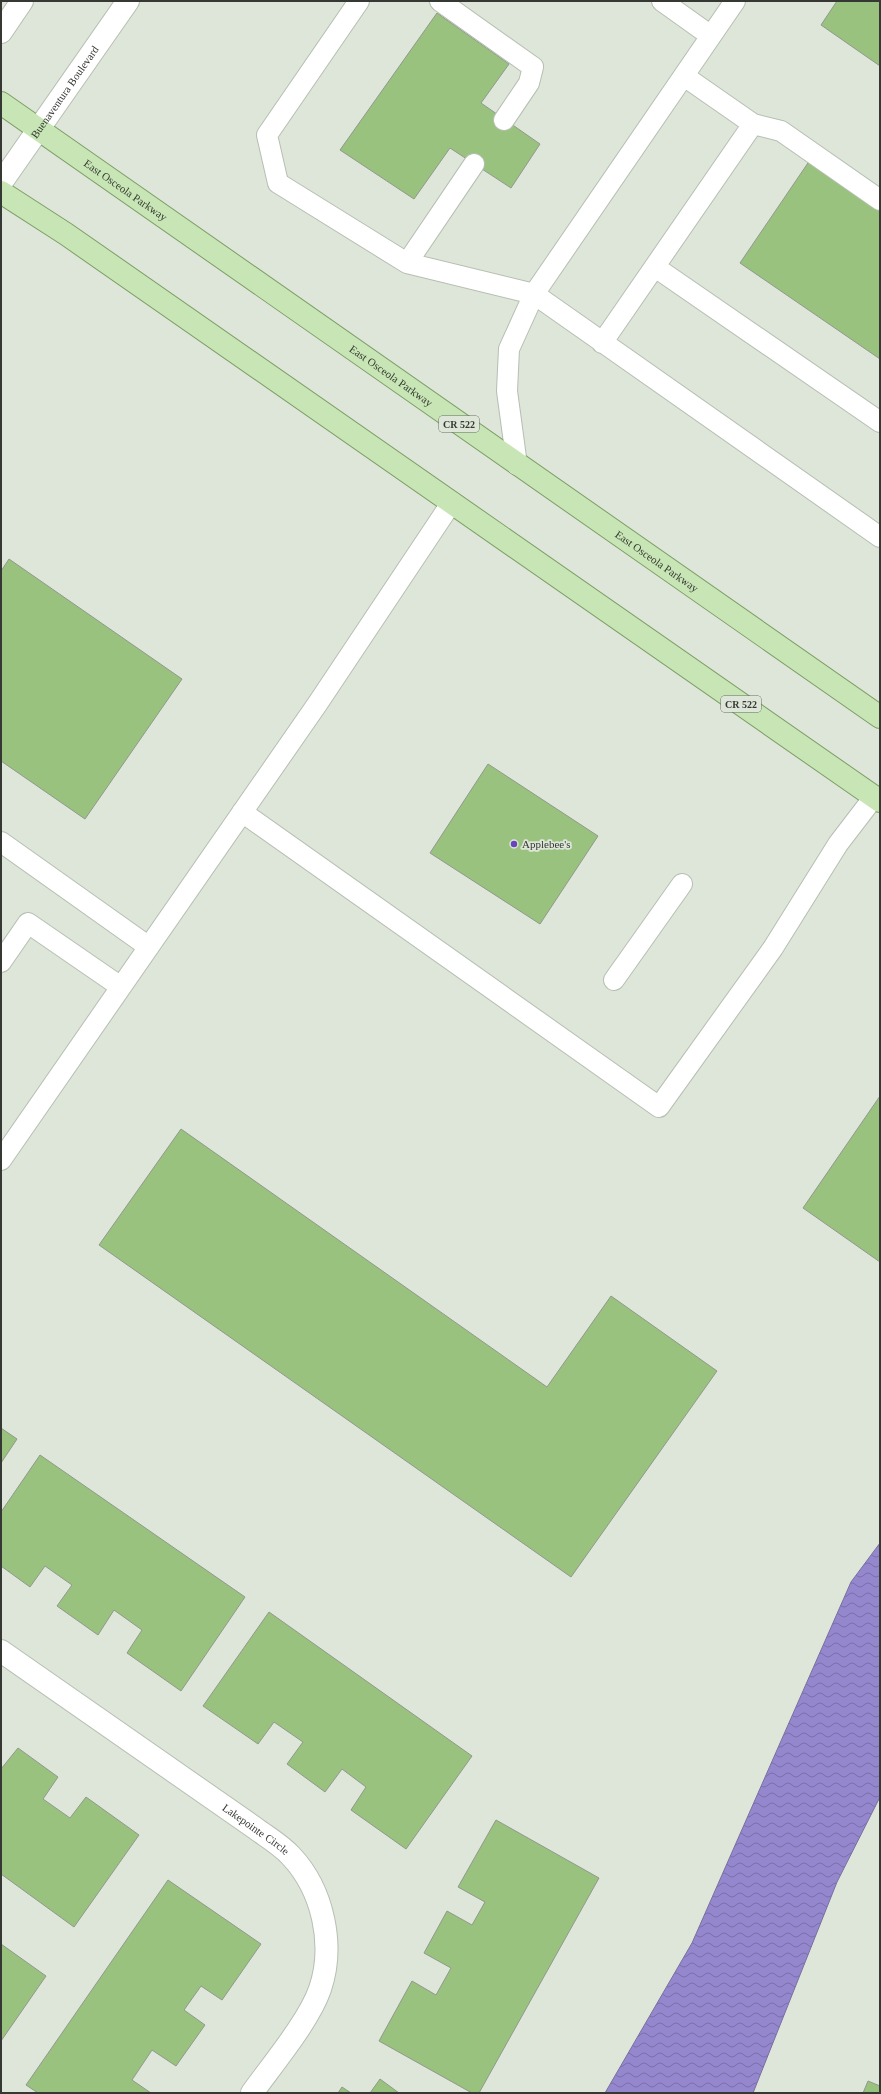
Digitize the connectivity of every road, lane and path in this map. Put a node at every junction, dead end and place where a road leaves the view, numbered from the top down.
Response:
1 (22, 1) edge
2 (128, 1) edge
3 (359, 1) edge
4 (440, 1) edge
5 (662, 1) edge
6 (735, 1) edge
7 (1, 32) edge
8 (711, 36) junction
9 (684, 76) junction
10 (1, 103) edge
11 (504, 120) dead end
12 (753, 124) junction
13 (39, 129) junction
14 (474, 164) dead end
15 (1, 183) edge
16 (1, 192) edge
17 (880, 200) edge
18 (407, 263) junction
19 (654, 267) junction
20 (534, 294) junction
21 (602, 343) junction
22 (880, 422) edge
23 (517, 464) junction
24 (452, 502) junction
25 (880, 537) edge
26 (880, 717) edge
27 (878, 797) edge
28 (242, 812) junction
29 (1, 842) edge
30 (682, 884) dead end
31 (149, 947) junction
32 (1, 962) edge
33 (614, 980) dead end
34 (121, 987) junction
35 (1, 1160) edge
36 (1, 1651) edge
37 (252, 2093) edge

1 - 7 street
2 - 13 street, Buenaventura Boulevard
3 - 18 lane
4 - 11 lane
5 - 8 lane
6 - 8 lane
8 - 9 lane
9 - 12 lane
9 - 20 lane
10 - 13 main road, East Osceola Parkway / CR 522
12 - 17 lane
12 - 19 lane
13 - 15 street, Buenaventura Boulevard
13 - 23 main road, East Osceola Parkway / CR 522
14 - 18 lane
16 - 24 main road, CR 522
18 - 20 lane
19 - 21 lane
19 - 22 lane
20 - 21 lane
20 - 23 lane
21 - 25 lane
23 - 26 main road, East Osceola Parkway / CR 522
24 - 27 main road, CR 522
24 - 28 lane
27 - 28 lane
28 - 31 lane
29 - 31 lane
30 - 33 lane
31 - 34 lane
32 - 34 lane
34 - 35 lane
36 - 37 street, Lakepointe Circle

